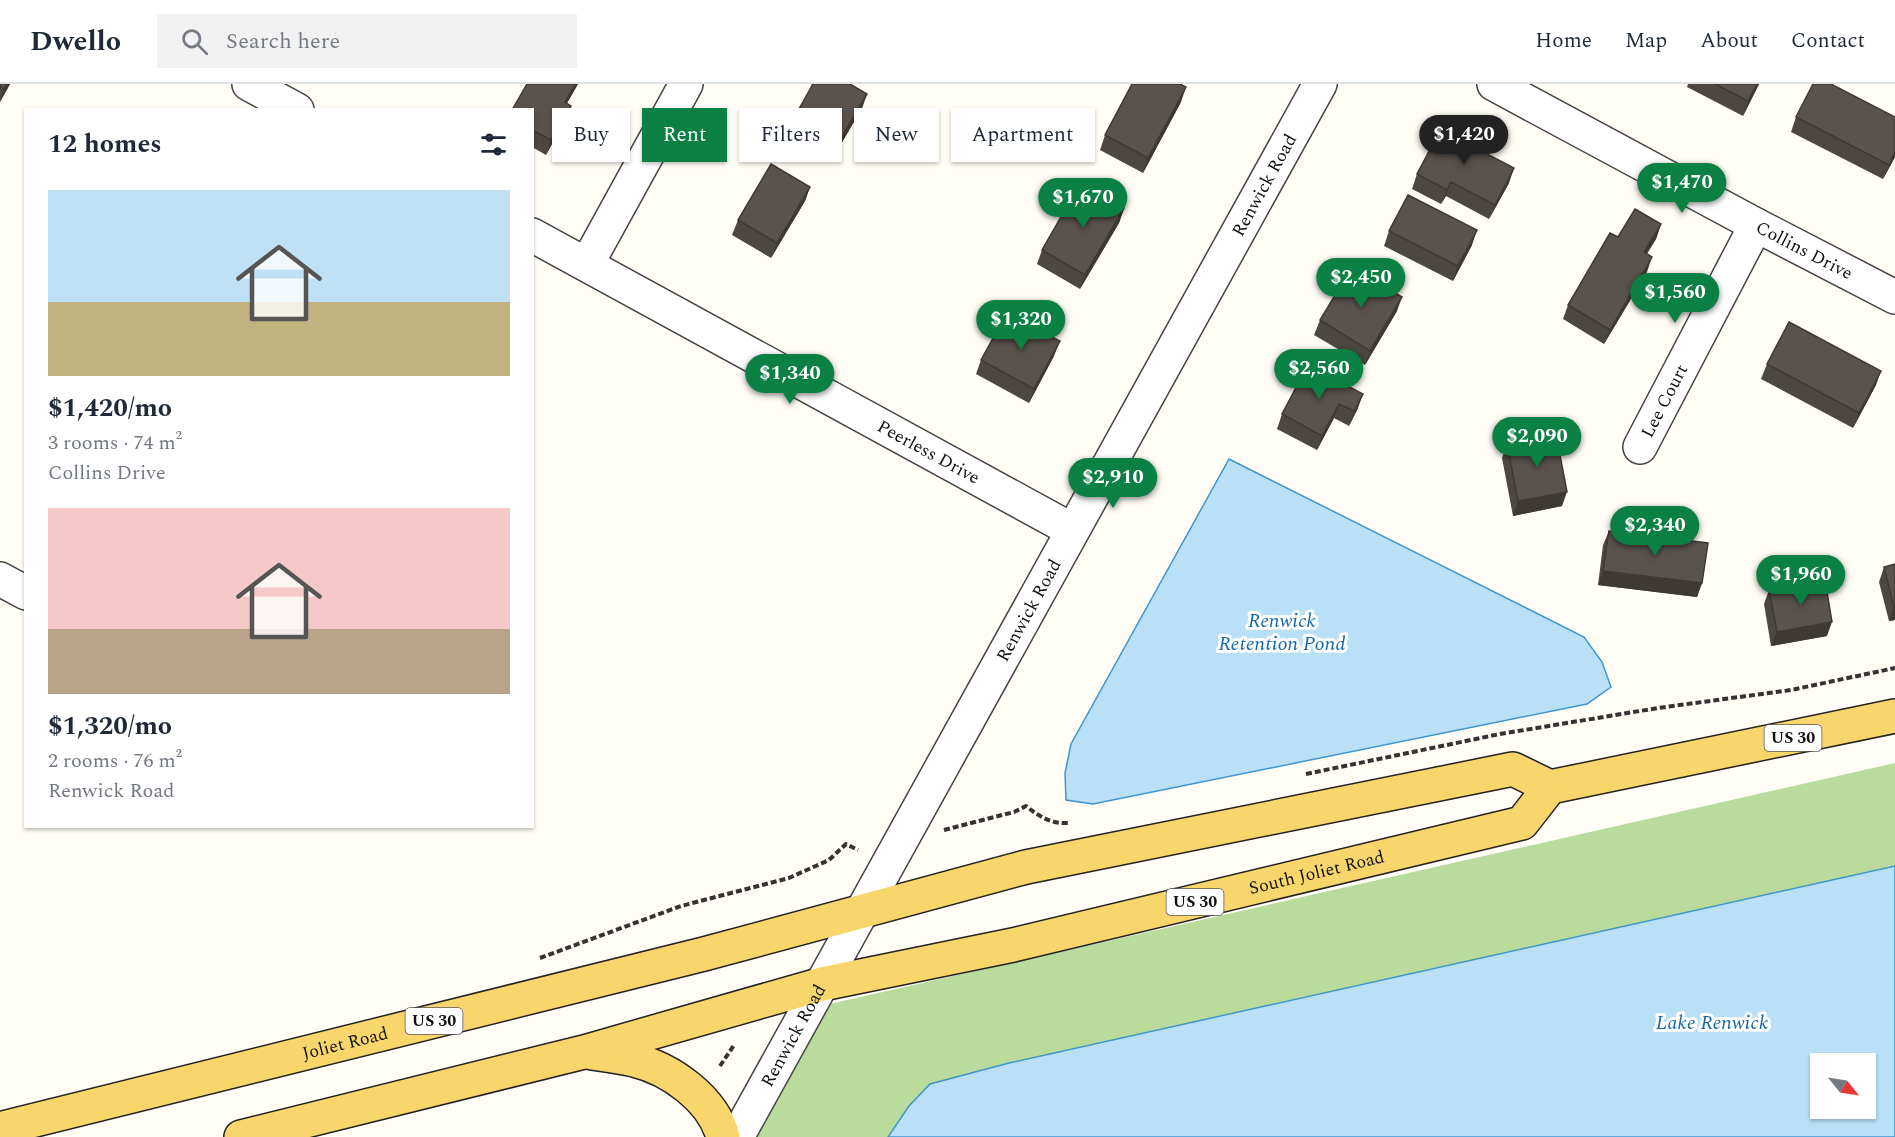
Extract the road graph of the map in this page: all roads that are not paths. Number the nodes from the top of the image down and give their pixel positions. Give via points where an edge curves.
1 (249, 84) edge
2 (686, 84) edge
3 (1320, 84) edge
4 (1494, 84) edge
5 (293, 108) edge
6 (1756, 225) junction
7 (534, 236) edge
8 (587, 264) junction
9 (1895, 297) edge
10 (1640, 447) dead end
11 (1072, 530) junction
12 (0, 579) edge
13 (24, 592) edge
14 (1895, 716) edge
15 (1550, 787) junction
16 (863, 910) junction
17 (822, 984) junction
18 (584, 1052) junction
19 (0, 1131) edge
20 (241, 1137) edge
21 (723, 1137) edge
22 (737, 1137) edge

1 - 5 street
2 - 8 street
3 - 11 street, Renwick Road
4 - 6 street, Collins Drive
6 - 9 street, Collins Drive
6 - 10 street, Lee Court
7 - 8 street, Peerless Drive
8 - 11 street, Peerless Drive
11 - 16 street, Renwick Road
12 - 13 street
14 - 15 main road, US 30
15 - 16 main road, US 30 via 1513,769 1026,867
15 - 17 main road, South Joliet Road / US 30 via 1522,823 1013,945
16 - 17 street, Renwick Road
16 - 19 main road, Joliet Road / US 30 via 704,954
17 - 18 main road, US 30
17 - 22 street, Renwick Road
18 - 20 main road, US 30
18 - 21 main road via 635,1060 686,1085 708,1106

